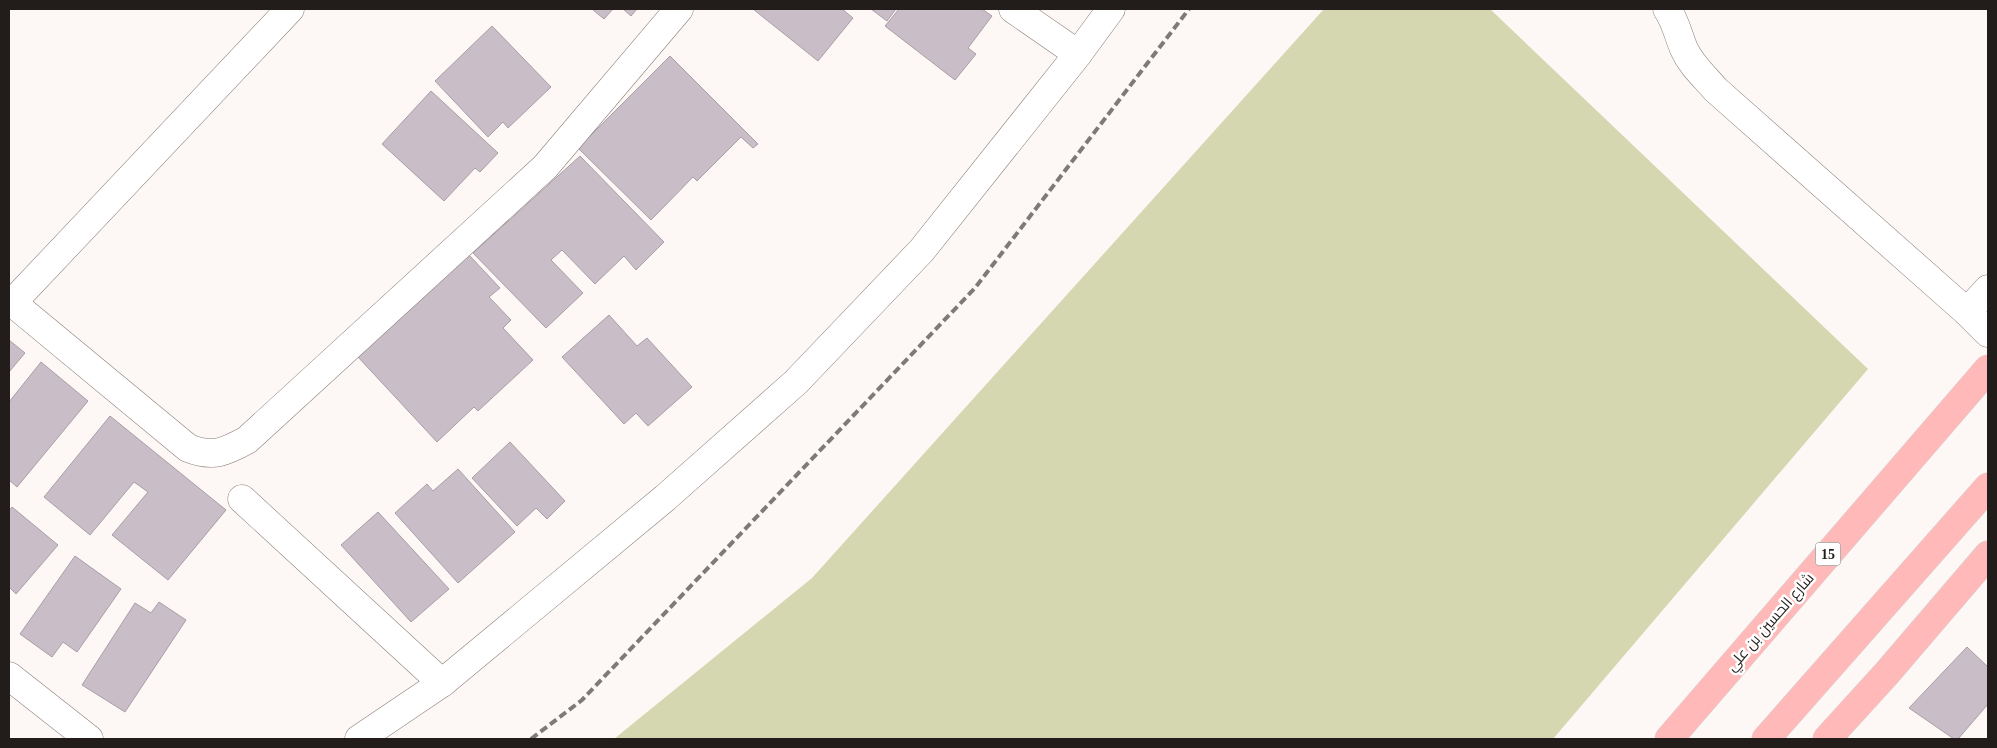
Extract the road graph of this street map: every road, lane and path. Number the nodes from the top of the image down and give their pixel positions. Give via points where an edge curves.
1 (290, 9) edge
2 (679, 9) edge
3 (1012, 9) edge
4 (1111, 9) edge
5 (1667, 9) edge
6 (1078, 54) junction
7 (1988, 289) edge
8 (10, 302) edge
9 (1967, 312) junction
10 (1988, 333) edge
11 (1988, 369) edge
12 (1988, 487) edge
13 (242, 499) dead end
14 (1988, 555) edge
15 (9, 676) edge
16 (442, 683) junction
17 (89, 739) edge
18 (359, 739) edge
19 (1669, 739) edge
20 (1766, 739) edge
21 (1827, 739) edge

1 - 8 street
2 - 8 street via 545,167 247,440 225,452 203,454 188,448
3 - 6 street
4 - 6 street
5 - 9 street via 1675,20 1684,49 1694,66 1716,90
6 - 16 street via 922,250 796,382 665,498
7 - 9 street
9 - 10 street
11 - 19 highway, شارع الحسين بن علي / 15
12 - 20 highway
13 - 16 street
14 - 21 highway
15 - 17 street
16 - 18 street

